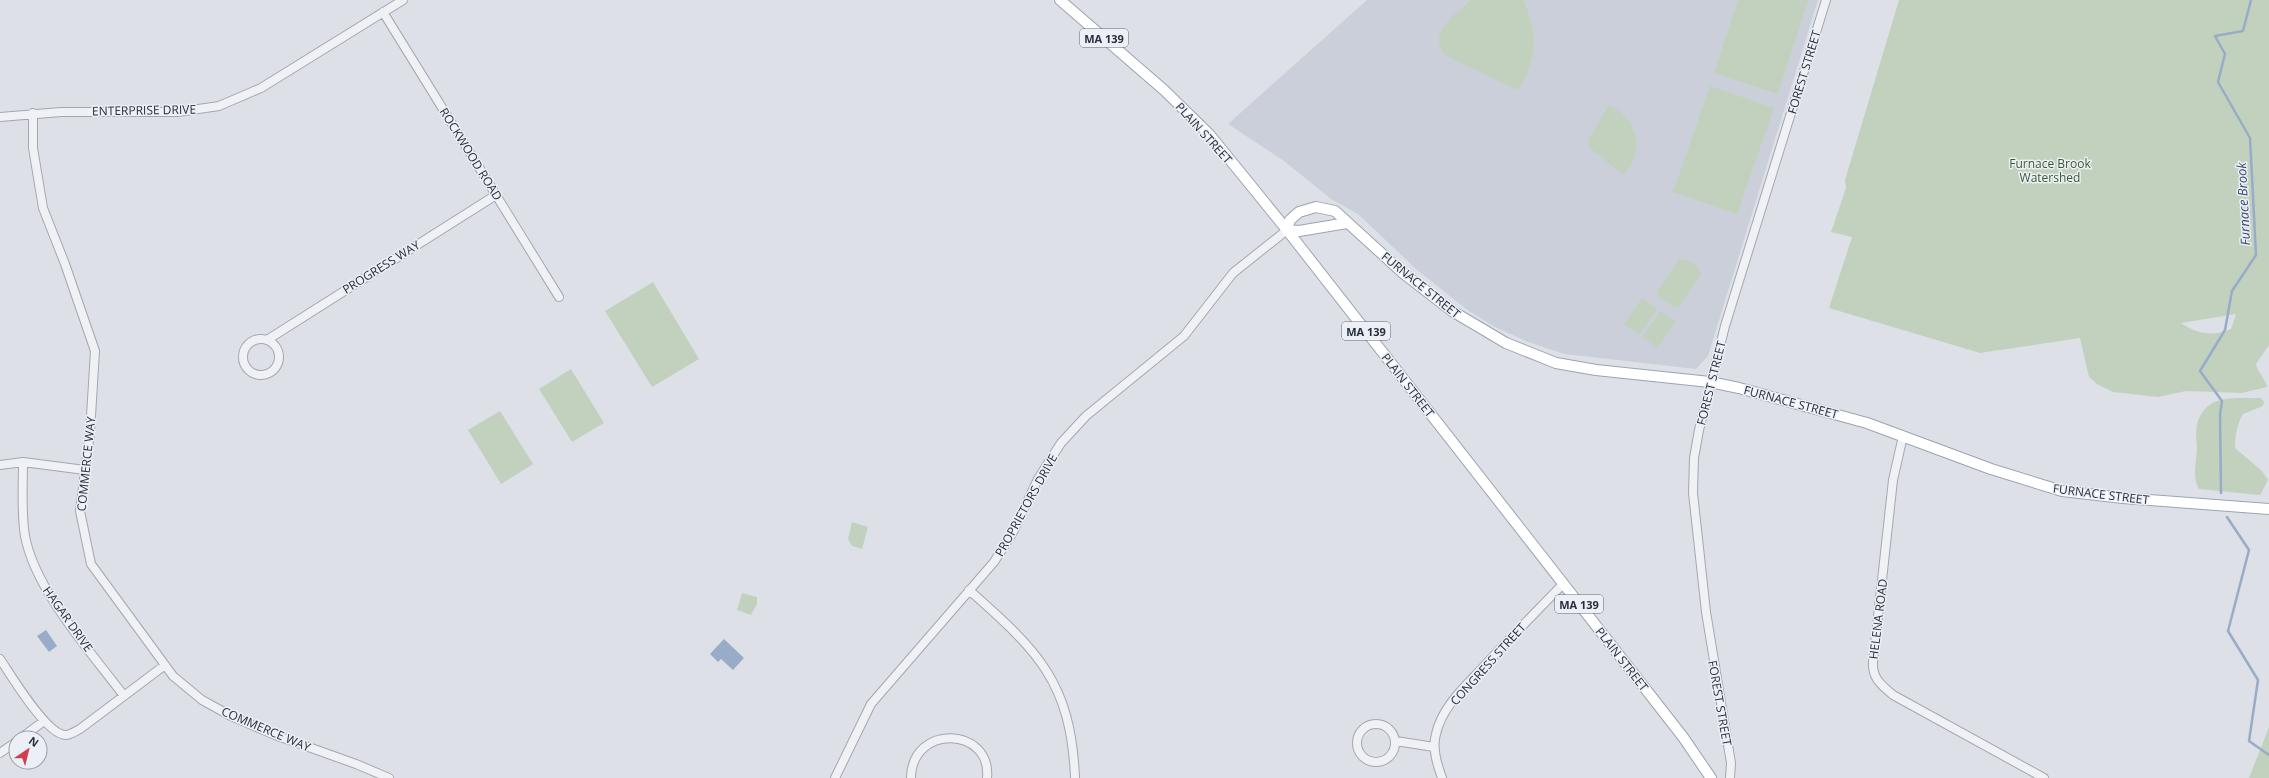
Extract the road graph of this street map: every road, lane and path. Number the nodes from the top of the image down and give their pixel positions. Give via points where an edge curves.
1 (403, 0) edge
2 (1060, 0) edge
3 (1826, 0) edge
4 (383, 12) junction
5 (33, 114) junction
6 (0, 117) edge
7 (496, 195) junction
8 (1347, 223) junction
9 (1287, 230) junction
10 (559, 297) dead end
11 (267, 340) junction
12 (1710, 382) junction
13 (1903, 436) junction
14 (23, 462) junction
15 (0, 465) edge
16 (85, 470) junction
17 (2269, 509) edge
18 (1563, 584) junction
19 (969, 590) junction
20 (0, 660) edge
21 (165, 665) junction
22 (124, 696) junction
23 (44, 721) junction
24 (32, 730) edge
25 (1396, 742) junction
26 (1434, 747) junction
27 (389, 778) edge
28 (835, 778) edge
29 (911, 778) edge
30 (987, 778) edge
31 (1075, 778) edge
32 (1442, 778) edge
33 (1711, 778) edge
34 (1730, 778) edge
35 (2044, 778) edge

1 - 4 street, ENTERPRISE DRIVE
2 - 9 main road, PLAIN STREET / MA 139 via 1209,134
3 - 12 street, FOREST STREET
4 - 5 street, ENTERPRISE DRIVE via 261,88 219,106 178,112
4 - 7 street, ROCKWOOD ROAD
5 - 6 street, ENTERPRISE DRIVE
5 - 16 street, COMMERCE WAY via 33,148 43,208 95,351
7 - 10 street, ROCKWOOD ROAD
7 - 11 street, PROGRESS WAY
8 - 9 main road via 1299,231
8 - 9 main road, FURNACE STREET via 1335,211 1316,207 1293,216
8 - 12 main road, FURNACE STREET via 1438,302 1479,329 1520,350 1569,366
9 - 18 main road, PLAIN STREET / MA 139
9 - 19 street, PROPRIETORS DRIVE via 1233,273 1184,336 1103,401 1071,431 1051,458 1004,548
11 - 11 street, PROGRESS WAY via 276,346 279,362 268,374 256,375 250,372 243,361 245,349 254,340
12 - 13 main road, FURNACE STREET via 1832,412
12 - 34 street, FOREST STREET via 1695,447 1693,493 1710,642 1731,763
13 - 17 main road, FURNACE STREET via 1991,469 2062,491 2149,501
13 - 35 street, HELENA ROAD via 1893,480 1873,662 1875,676 1893,695
14 - 15 street
14 - 16 street
14 - 22 street, HAGAR DRIVE via 25,536 34,564 47,593
16 - 21 street, COMMERCE WAY via 80,511 90,564
18 - 26 street, CONGRESS STREET via 1453,701 1440,722
18 - 33 main road, PLAIN STREET / MA 139 via 1683,737
19 - 28 street, PROPRIETORS DRIVE via 871,704
19 - 31 street via 1031,649 1056,686 1069,723
20 - 23 street
21 - 22 street
21 - 27 street, COMMERCE WAY via 173,676 202,700 231,716
22 - 23 street via 80,729 66,735 55,732
23 - 24 street
25 - 25 street via 1388,758 1377,763 1365,759 1357,742 1362,730 1373,724 1390,730
25 - 26 street
26 - 32 street, CONGRESS STREET
29 - 30 street via 914,760 922,749 934,740 951,736 969,742 981,752 988,772

